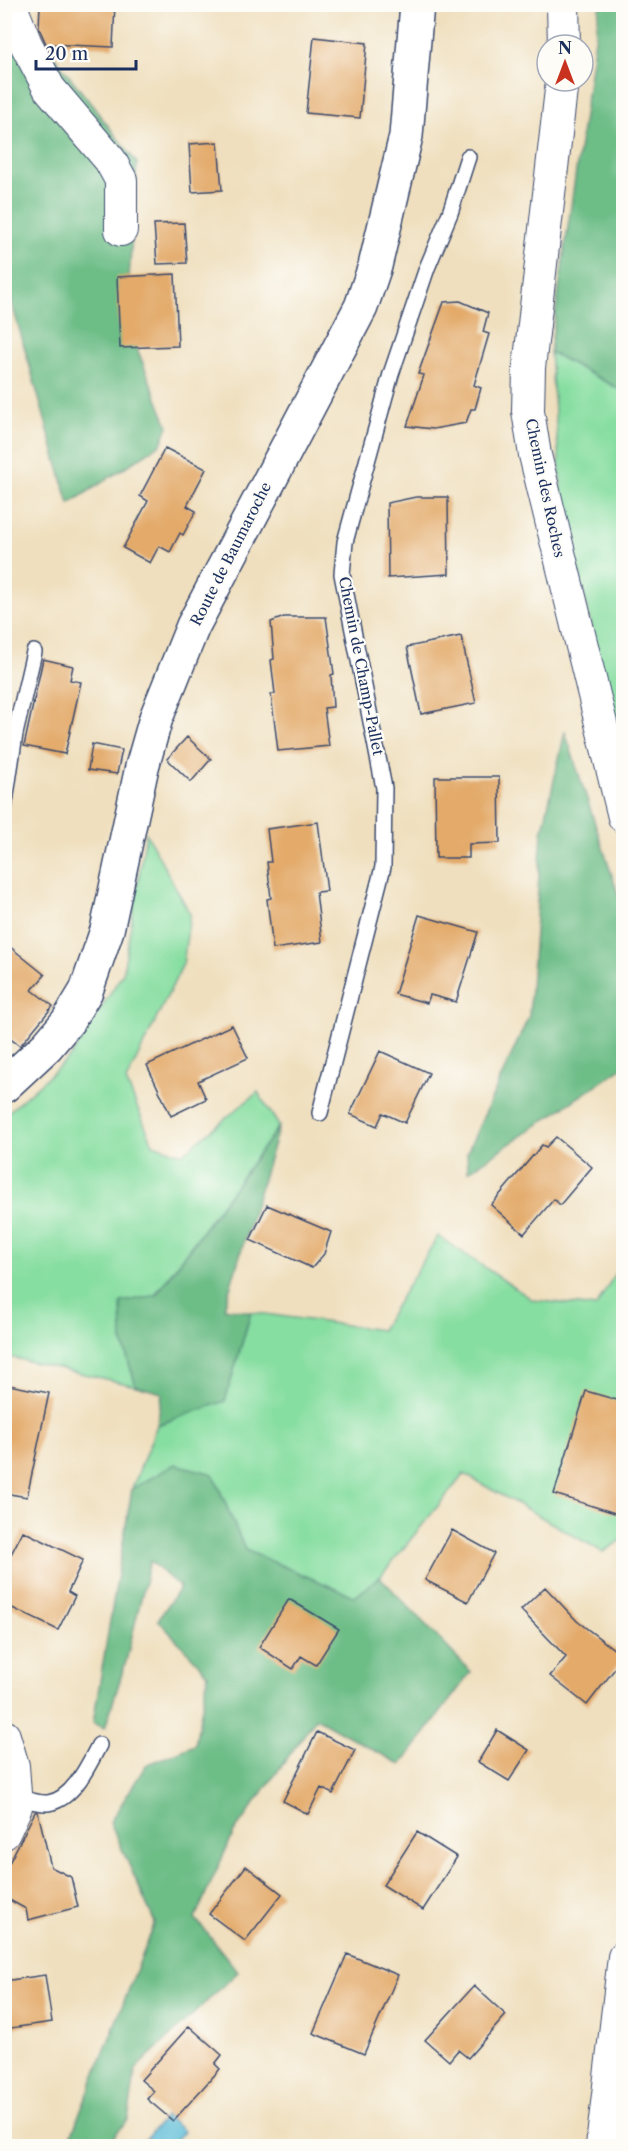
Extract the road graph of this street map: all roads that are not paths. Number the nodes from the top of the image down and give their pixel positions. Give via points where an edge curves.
1 (9, 4) edge
2 (417, 4) edge
3 (563, 4) edge
4 (564, 33) edge
5 (561, 93) edge
6 (468, 157) dead end
7 (121, 230) dead end
8 (34, 652) dead end
9 (4, 809) edge
10 (624, 817) edge
11 (4, 1086) edge
12 (320, 1113) dead end
13 (4, 1736) edge
14 (99, 1745) dead end
15 (15, 1797) junction
16 (4, 1833) edge
17 (624, 1957) edge
18 (602, 2146) edge

1 - 7 street via 49,88 110,160 121,180
2 - 11 street, Route de Baumaroche via 406,136 375,266 361,307 193,626 156,718 107,930 86,991 47,1046
3 - 4 street
5 - 10 street, Chemin des Roches via 529,368 528,411
6 - 12 lane, Chemin de Champ-Pallet via 391,374 345,542 342,574 384,788 383,867
8 - 9 lane via 15,735
13 - 15 street via 13,1766
14 - 15 lane via 68,1794 48,1803
15 - 16 street via 16,1808
17 - 18 street

